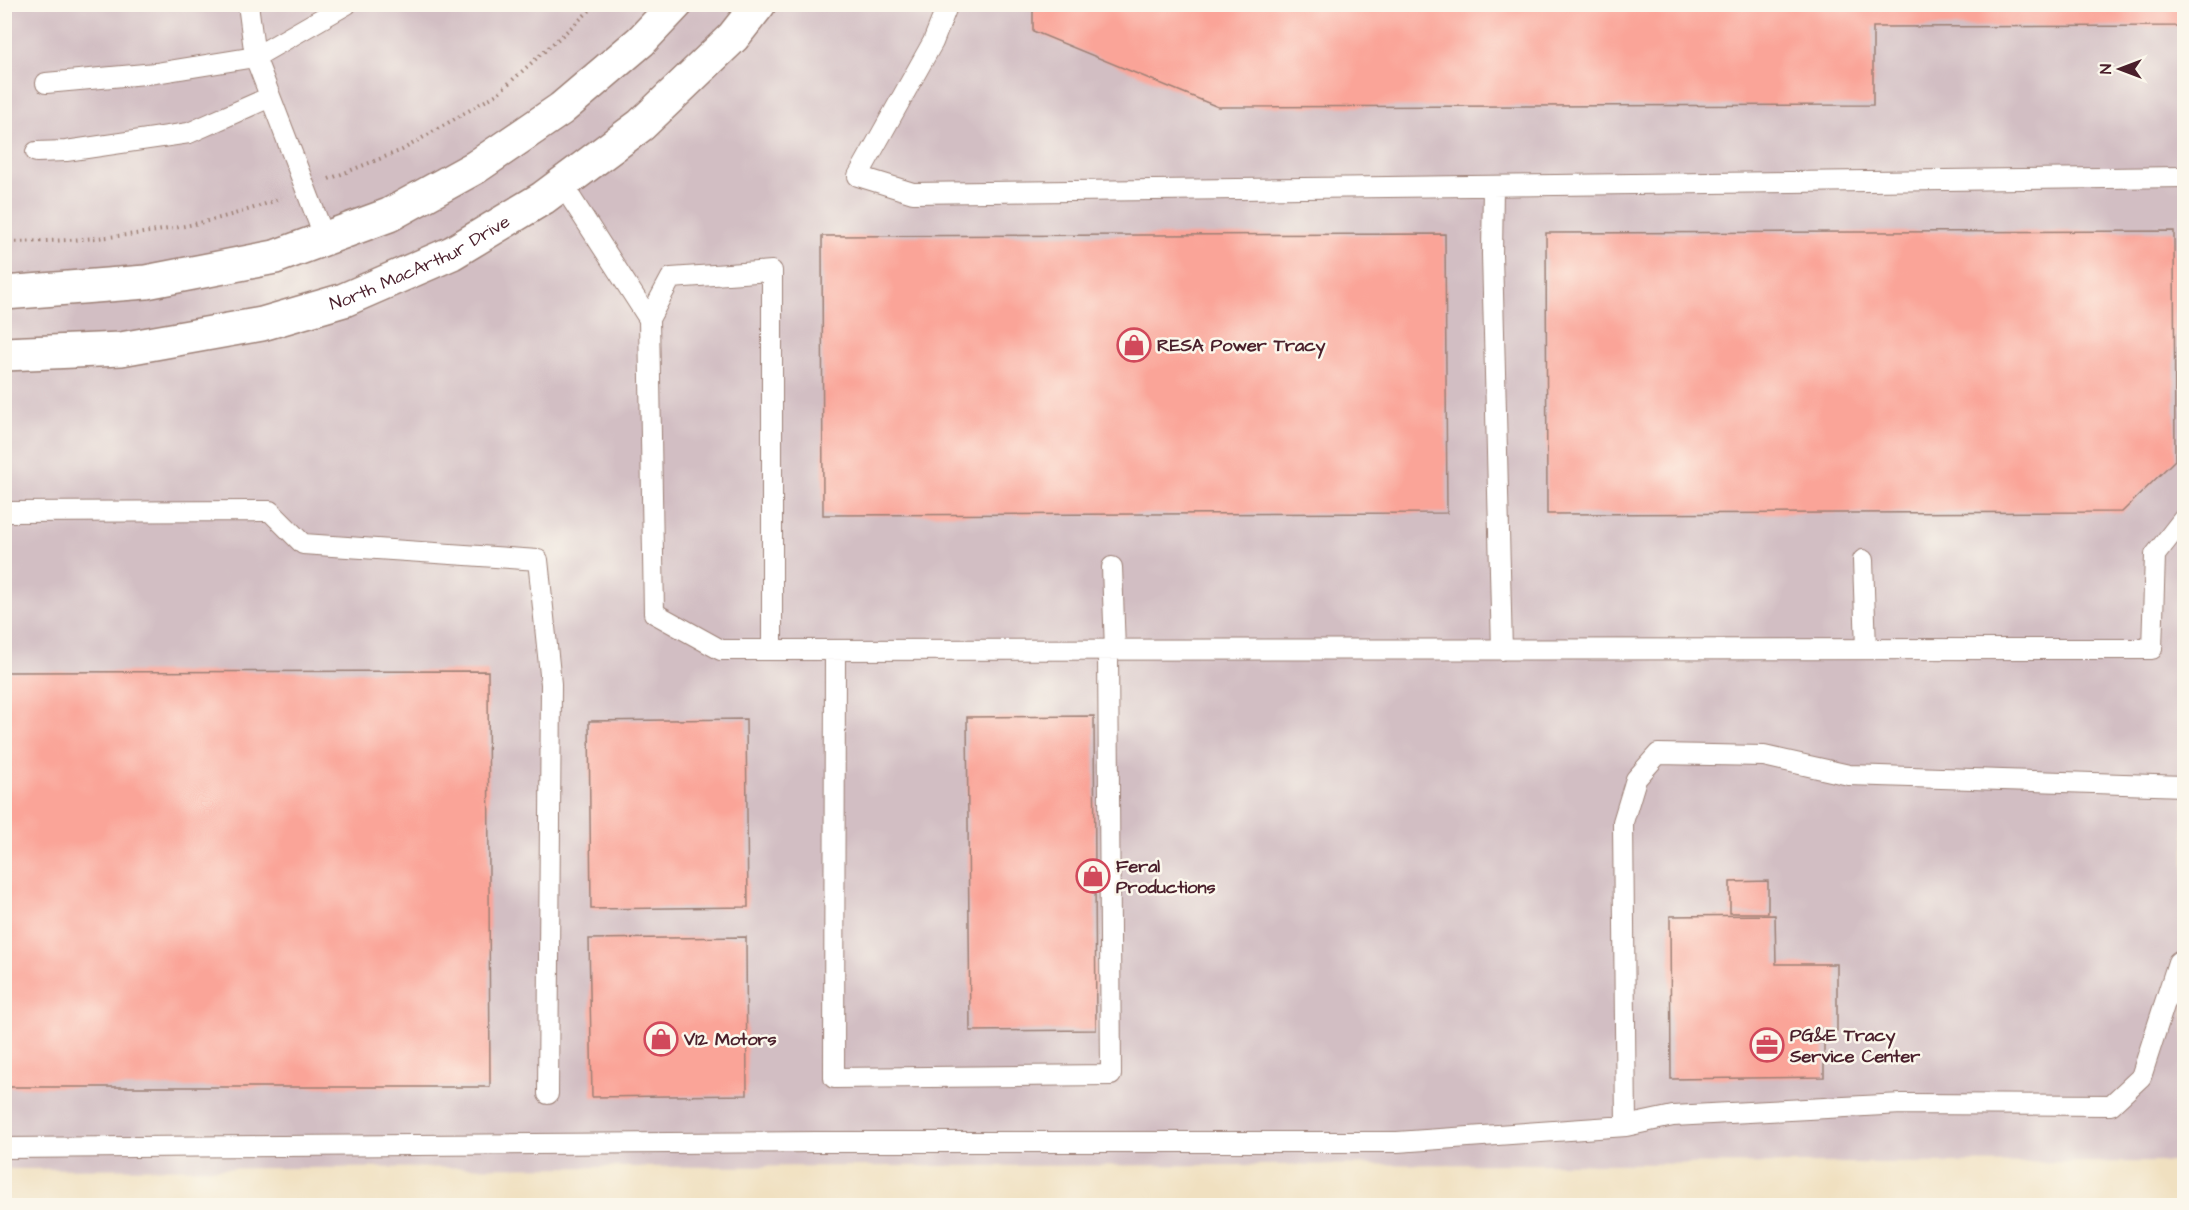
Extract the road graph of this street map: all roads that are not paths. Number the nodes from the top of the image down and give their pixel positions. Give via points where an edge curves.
1 (248, 4) edge
2 (347, 4) edge
3 (676, 4) edge
4 (759, 4) edge
5 (948, 4) edge
6 (255, 57) junction
7 (46, 83) dead end
8 (270, 97) junction
9 (36, 152) dead end
10 (2184, 177) edge
11 (562, 184) junction
12 (1493, 186) junction
13 (325, 239) junction
14 (4, 293) edge
15 (649, 319) junction
16 (4, 354) edge
17 (4, 512) edge
18 (2184, 518) edge
19 (1863, 560) dead end
20 (1112, 567) dead end
21 (1866, 649) junction
22 (772, 650) junction
23 (1111, 650) junction
24 (1502, 650) junction
25 (835, 651) junction
26 (2184, 786) edge
27 (2184, 958) edge
28 (548, 1094) dead end
29 (1626, 1126) junction
30 (4, 1148) edge

1 - 6 lane
2 - 6 lane
3 - 13 main road via 641,41 561,109 476,167 389,214
4 - 11 main road, North MacArthur Drive via 733,37 641,124
5 - 12 lane via 933,42 858,176 913,193
6 - 7 lane via 156,73
6 - 8 lane
8 - 9 lane via 189,133
8 - 13 lane
10 - 12 lane
11 - 15 lane
11 - 16 main road, North MacArthur Drive via 452,253 344,300 262,324 121,349
12 - 24 lane
13 - 14 main road via 275,257 146,282
15 - 22 lane via 654,613 721,650
15 - 22 lane via 671,278 772,271
17 - 28 lane via 270,512 303,544 538,560 551,684
18 - 21 lane via 2155,555 2152,649
19 - 21 lane
20 - 23 lane
21 - 24 lane
22 - 25 lane
23 - 24 lane
23 - 25 lane
23 - 25 lane via 1111,1075 834,1078
26 - 29 lane via 1849,775 1764,756 1658,754 1636,779 1623,822
27 - 29 lane via 2178,962 2141,1077 2110,1105 1902,1104 1673,1116
29 - 30 lane via 1397,1142

